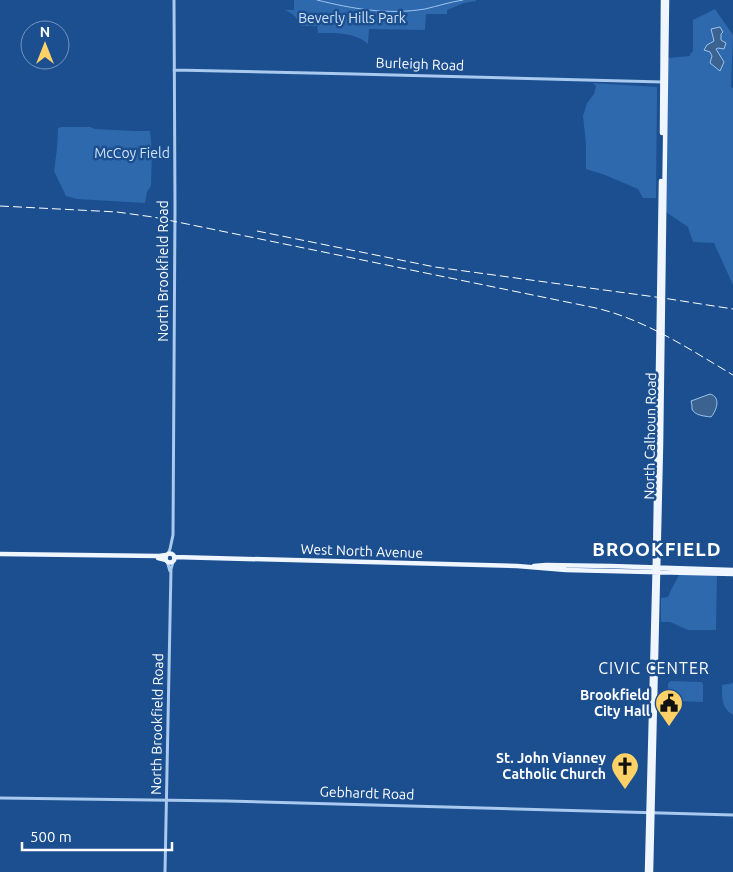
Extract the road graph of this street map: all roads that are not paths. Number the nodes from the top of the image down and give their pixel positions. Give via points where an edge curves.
1 (174, 0) edge
2 (663, 0) edge
3 (667, 0) edge
4 (174, 70) junction
5 (664, 82) junction
6 (0, 556) edge
7 (170, 558) junction
8 (657, 559) junction
9 (520, 567) junction
10 (668, 568) junction
11 (646, 569) junction
12 (656, 570) junction
13 (733, 570) edge
14 (624, 571) junction
15 (665, 572) junction
16 (733, 574) edge
17 (656, 580) junction
18 (0, 798) edge
19 (167, 799) junction
20 (650, 813) junction
21 (733, 815) edge
22 (165, 872) edge
23 (647, 872) edge
24 (651, 872) edge

1 - 4 street, North Brookfield Road
2 - 5 main road, North Calhoun Road
3 - 5 main road, North Calhoun Road
4 - 5 street, Burleigh Road
4 - 7 street, North Brookfield Road via 173,535
5 - 8 main road, North Calhoun Road
6 - 7 main road, West North Avenue via 137,555
7 - 9 main road, West North Avenue
7 - 19 street, North Brookfield Road
8 - 10 main road
8 - 11 main road
8 - 12 main road, North Calhoun Road
9 - 11 main road, West North Avenue
9 - 14 main road, West North Avenue
10 - 12 main road, West North Avenue
10 - 13 main road, West North Avenue
11 - 12 main road, West North Avenue
11 - 14 main road, West North Avenue
11 - 17 main road
12 - 14 main road
12 - 15 main road, West North Avenue
12 - 17 main road, North Calhoun Road
15 - 16 main road, West North Avenue
15 - 17 main road
17 - 20 main road, North Calhoun Road
17 - 20 main road, North Calhoun Road
18 - 19 street, Gebhardt Road
19 - 20 street, Gebhardt Road
19 - 22 street, North Brookfield Road
20 - 21 street, Gebhardt Road
20 - 23 main road, North Calhoun Road
20 - 24 main road

